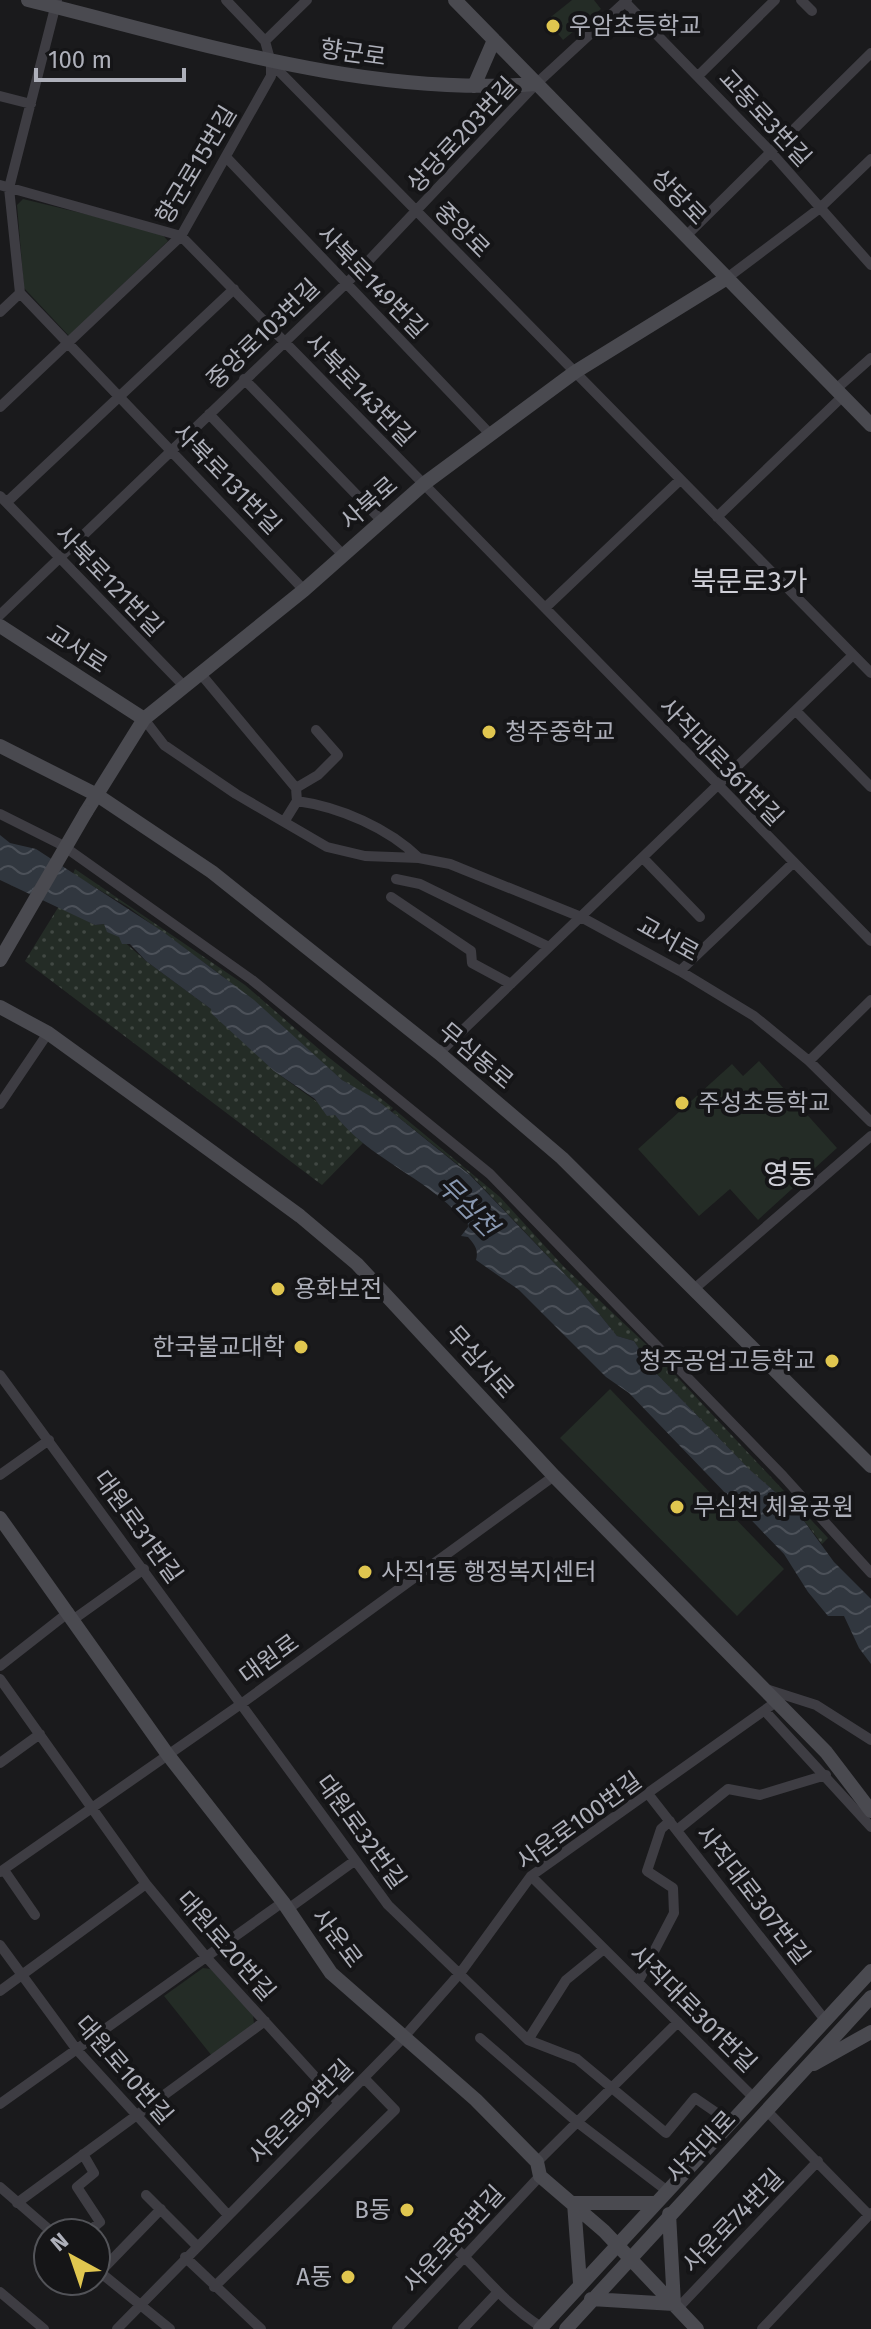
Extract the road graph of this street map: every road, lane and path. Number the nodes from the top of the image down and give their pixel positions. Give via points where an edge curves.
1 (28, 0) edge
2 (226, 0) edge
3 (307, 0) edge
4 (455, 0) edge
5 (775, 0) edge
6 (801, 0) edge
7 (626, 1) edge
8 (56, 3) edge
9 (812, 11) dead end
10 (494, 40) junction
11 (265, 41) junction
12 (871, 53) edge
13 (271, 63) junction
14 (698, 76) junction
15 (536, 84) junction
16 (474, 86) junction
17 (0, 96) edge
18 (31, 104) junction
19 (770, 151) junction
20 (226, 157) junction
21 (871, 159) edge
22 (4, 187) edge
23 (820, 208) junction
24 (417, 213) junction
25 (181, 236) junction
26 (686, 236) junction
27 (871, 265) edge
28 (727, 278) junction
29 (345, 284) junction
30 (234, 289) junction
31 (20, 293) junction
32 (0, 312) edge
33 (284, 341) junction
34 (69, 343) junction
35 (871, 358) edge
36 (575, 372) junction
37 (244, 379) junction
38 (839, 392) junction
39 (120, 398) junction
40 (0, 407) edge
41 (209, 414) junction
42 (871, 425) edge
43 (489, 433) junction
44 (171, 451) junction
45 (680, 480) junction
46 (425, 483) junction
47 (3, 499) edge
48 (717, 517) junction
49 (382, 521) junction
50 (343, 555) junction
51 (59, 558) junction
52 (304, 590) junction
53 (545, 608) junction
54 (0, 615) edge
55 (0, 626) edge
56 (853, 655) junction
57 (200, 673) junction
58 (871, 673) edge
59 (184, 686) junction
60 (796, 711) junction
61 (144, 719) junction
62 (316, 730) dead end
63 (0, 746) edge
64 (717, 787) junction
65 (871, 787) edge
66 (296, 788) junction
67 (97, 795) junction
68 (297, 801) junction
69 (0, 814) edge
70 (284, 822) junction
71 (419, 858) junction
72 (643, 858) junction
73 (793, 863) junction
74 (396, 879) dead end
75 (391, 897) dead end
76 (581, 917) junction
77 (700, 917) dead end
78 (871, 941) edge
79 (549, 947) junction
80 (0, 960) edge
81 (680, 971) junction
82 (511, 984) junction
83 (871, 1000) edge
84 (0, 1007) edge
85 (48, 1033) junction
86 (439, 1053) junction
87 (809, 1061) junction
88 (0, 1104) edge
89 (868, 1115) edge
90 (871, 1136) edge
91 (694, 1289) junction
92 (0, 1375) edge
93 (49, 1440) junction
94 (871, 1466) edge
95 (0, 1475) edge
96 (554, 1476) junction
97 (0, 1518) edge
98 (144, 1569) junction
99 (871, 1573) edge
100 (71, 1616) junction
101 (0, 1666) edge
102 (0, 1679) edge
103 (763, 1688) junction
104 (241, 1704) junction
105 (771, 1706) junction
106 (40, 1734) junction
107 (871, 1740) edge
108 (168, 1755) junction
109 (0, 1763) edge
110 (826, 1775) junction
111 (649, 1795) junction
112 (91, 1810) junction
113 (871, 1811) edge
114 (670, 1821) junction
115 (871, 1827) edge
116 (677, 1830) junction
117 (353, 1862) junction
118 (2, 1871) edge
119 (531, 1876) junction
120 (146, 1884) junction
121 (286, 1906) junction
122 (35, 1915) dead end
123 (0, 1945) edge
124 (604, 1949) junction
125 (207, 1958) junction
126 (871, 1971) edge
127 (461, 1972) junction
128 (22, 1975) junction
129 (638, 1982) junction
130 (0, 1991) edge
131 (871, 1997) edge
132 (825, 2020) junction
133 (265, 2021) junction
134 (678, 2022) junction
135 (871, 2032) edge
136 (403, 2038) junction
137 (480, 2038) dead end
138 (528, 2040) junction
139 (77, 2050) junction
140 (803, 2070) junction
141 (364, 2078) junction
142 (611, 2088) junction
143 (753, 2097) junction
144 (695, 2098) joint
145 (339, 2103) junction
146 (0, 2104) edge
147 (766, 2110) junction
148 (135, 2114) junction
149 (577, 2122) junction
150 (730, 2122) junction
151 (83, 2154) junction
152 (818, 2161) junction
153 (538, 2169) junction
154 (0, 2187) edge
155 (666, 2190) junction
156 (146, 2195) dead end
157 (17, 2203) junction
158 (574, 2203) junction
159 (654, 2203) junction
160 (161, 2209) junction
161 (227, 2214) junction
162 (669, 2214) junction
163 (870, 2214) edge
164 (34, 2217) edge
165 (97, 2217) edge
166 (444, 2237) dead end
167 (616, 2244) junction
168 (196, 2245) junction
169 (112, 2256) edge
170 (465, 2256) junction
171 (185, 2257) junction
172 (629, 2257) junction
173 (112, 2281) edge
174 (580, 2283) junction
175 (214, 2287) junction
176 (0, 2292) edge
177 (497, 2293) junction
178 (591, 2299) junction
179 (139, 2303) junction
180 (676, 2306) junction
181 (541, 2328) edge
182 (44, 2329) edge
183 (117, 2329) edge
184 (170, 2329) edge
185 (261, 2329) edge
186 (397, 2329) edge
187 (463, 2329) edge
188 (566, 2329) edge
189 (697, 2329) edge
190 (762, 2329) edge

1 - 8 street, 향군로
2 - 11 street, 중앙로
3 - 11 street
4 - 10 street, 상당로
5 - 14 street
6 - 9 street
7 - 14 street, 교동로3번길
7 - 15 street, 상당로203번길
8 - 13 street, 향군로
8 - 18 street
10 - 15 street, 상당로
10 - 16 street
11 - 13 street, 중앙로
12 - 19 street
13 - 16 street, 향군로 via 391,81
13 - 20 street, 향군로15번길 via 271,76
13 - 24 street, 중앙로
14 - 19 street, 교동로3번길
15 - 16 street, 향군로
15 - 24 street, 상당로203번길
15 - 26 street, 상당로
17 - 18 street
18 - 22 street
19 - 23 street, 교동로3번길
19 - 26 street
20 - 25 street, 향군로15번길
20 - 29 street, 사북로149번길
21 - 23 street
22 - 25 street
22 - 31 street
23 - 27 street, 교동로3번길
23 - 28 street
24 - 29 street, 중앙로103번길
24 - 36 street, 중앙로
25 - 30 street, 사북로143번길
25 - 34 street, 향군로15번길
26 - 28 street, 상당로
28 - 36 street, 사북로
28 - 38 street, 상당로
29 - 33 street, 중앙로103번길
29 - 43 street, 사북로149번길
30 - 33 street, 사북로143번길
30 - 39 street
31 - 32 street
31 - 34 street, 사북로131번길
33 - 37 street, 중앙로103번길
33 - 46 street, 사북로143번길
34 - 39 street, 사북로131번길
34 - 40 street, 향군로15번길
35 - 38 street
36 - 43 street, 사북로
36 - 45 street, 중앙로
37 - 41 street, 중앙로103번길
37 - 49 street
38 - 42 street, 상당로
38 - 48 street
39 - 44 street, 사북로131번길
39 - 47 street, 사북로121번길
41 - 44 street, 중앙로103번길
41 - 50 street
43 - 46 street, 사북로
44 - 51 street, 중앙로103번길
44 - 52 street, 사북로131번길
45 - 48 street, 중앙로
45 - 53 street
46 - 49 street, 사북로
46 - 53 street, 사직대로361번길
47 - 51 street, 사북로121번길
48 - 56 street, 중앙로
49 - 50 street, 사북로
50 - 52 street, 사북로
51 - 54 street, 중앙로103번길
51 - 59 street, 사북로121번길
52 - 57 street, 사북로
53 - 64 street, 사직대로361번길
55 - 61 street, 교서로
56 - 58 street, 중앙로
56 - 60 street
57 - 59 street, 사북로
57 - 66 street
59 - 61 street, 사북로
60 - 64 street
60 - 65 street
61 - 67 street, 사북로
61 - 70 street, 교서로 via 164,745
62 - 66 street via 338,755
63 - 67 street, 무심동로
64 - 72 street
64 - 73 street, 사직대로361번길
66 - 68 street
67 - 80 street, 사북로, bridge
67 - 86 street, 무심동로 via 212,872
68 - 70 street
68 - 71 street, 교서로 via 376,828 399,839
69 - 99 street via 62,845 252,980 490,1174
70 - 71 street, 교서로 via 327,847 365,856
71 - 76 street, 교서로 via 450,864
72 - 76 street
72 - 77 street
73 - 78 street, 사직대로361번길
73 - 81 street
74 - 79 street via 420,884
75 - 82 street via 471,951 472,963
76 - 79 street
76 - 81 street, 교서로
79 - 82 street
81 - 87 street, 교서로 via 754,1016
82 - 86 street
83 - 87 street
84 - 85 street, 무심서로
85 - 88 street
85 - 96 street, 무심서로 via 300,1216 357,1264
86 - 91 street, 무심동로 via 562,1158
87 - 89 street, 교서로
90 - 91 street
91 - 94 street, 무심동로
92 - 93 street, 대원로31번길
93 - 95 street
93 - 98 street, 대원로31번길
96 - 103 street, 무심서로
96 - 104 street, 대원로
97 - 100 street, 사운로
98 - 100 street
98 - 104 street, 대원로31번길
100 - 101 street
100 - 108 street, 사운로
102 - 106 street, 대원로20번길
103 - 105 street, 무심서로
103 - 107 street via 816,1705
104 - 108 street, 대원로
104 - 117 street, 대원로32번길 via 313,1798
105 - 110 street
105 - 111 street, 사운로100번길
105 - 113 street, 무심서로 via 826,1752
106 - 109 street
106 - 112 street, 대원로20번길
108 - 112 street, 대원로
108 - 121 street, 사운로
110 - 115 street
110 - 116 street via 760,1795 728,1789
111 - 114 street, 사직대로307번길
111 - 119 street, 사운로100번길
112 - 118 street, 대원로
112 - 120 street, 대원로20번길
114 - 116 street, 사직대로307번길
114 - 129 street via 661,1829 647,1871 673,1888 674,1913
116 - 132 street, 사직대로307번길
117 - 121 street
117 - 127 street, 대원로32번길 via 388,1905
118 - 122 street, 대원로
119 - 124 street, 사직대로301번길
119 - 127 street, 사운로100번길
120 - 125 street, 대원로20번길
120 - 128 street
121 - 125 street
121 - 136 street, 사운로 via 331,1973
123 - 128 street, 대원로10번길
124 - 129 street, 사직대로301번길
124 - 138 street, 사직대로301번길 via 562,1986
125 - 133 street, 대원로20번길
125 - 139 street
126 - 132 street, 사직대로
127 - 136 street, 사운로100번길
127 - 138 street, 대원로32번길
128 - 130 street
128 - 139 street, 대원로10번길
129 - 134 street, 사직대로301번길
131 - 140 street, 사직대로
132 - 143 street, 사직대로
133 - 145 street, 대원로20번길
133 - 148 street
134 - 142 street, 사운로85번길
134 - 143 street, 사직대로301번길
135 - 140 street
136 - 141 street, 사운로99번길
136 - 153 street, 사운로 via 476,2100
137 - 149 street, 사직대로
138 - 142 street, 대원로32번길 via 577,2059
139 - 146 street
139 - 148 street, 대원로10번길
140 - 147 street, 사직대로
141 - 145 street, 사운로99번길
141 - 175 street via 395,2110
142 - 144 street, 대원로32번길 via 666,2133
142 - 149 street, 사운로85번길
143 - 150 street, 사직대로
144 - 150 street, 사직대로
145 - 161 street, 사운로99번길
147 - 152 street
147 - 162 street, 사직대로
148 - 151 street
148 - 161 street, 대원로10번길
149 - 153 street, 사운로85번길
149 - 155 street, 사직대로
150 - 155 street, 사직대로
151 - 157 street
151 - 165 street via 94,2173 77,2187
152 - 163 street
152 - 180 street, 사운로74번길
153 - 158 street, 사운로
153 - 170 street, 사운로85번길
154 - 157 street
155 - 159 street, 사직대로
156 - 160 street
157 - 164 street
158 - 159 street
158 - 167 street, 사운로
158 - 174 street
159 - 167 street, 사직대로
160 - 168 street
160 - 169 street
161 - 168 street, 사운로99번길
162 - 172 street, 사직대로
162 - 180 street
163 - 190 street
166 - 170 street, 사직대로
167 - 172 street, 사운로
167 - 174 street, 사직대로
168 - 171 street, 사운로99번길
170 - 177 street, 사직대로
170 - 186 street, 사운로85번길
171 - 175 street
171 - 179 street, 사운로99번길
172 - 178 street, 사직대로
172 - 180 street, 사운로
173 - 179 street
174 - 181 street, 사직대로
175 - 185 street
176 - 182 street
177 - 181 street, 사직대로
177 - 187 street
178 - 180 street
178 - 188 street, 사직대로
179 - 183 street, 사운로99번길
179 - 184 street
180 - 189 street, 사운로

